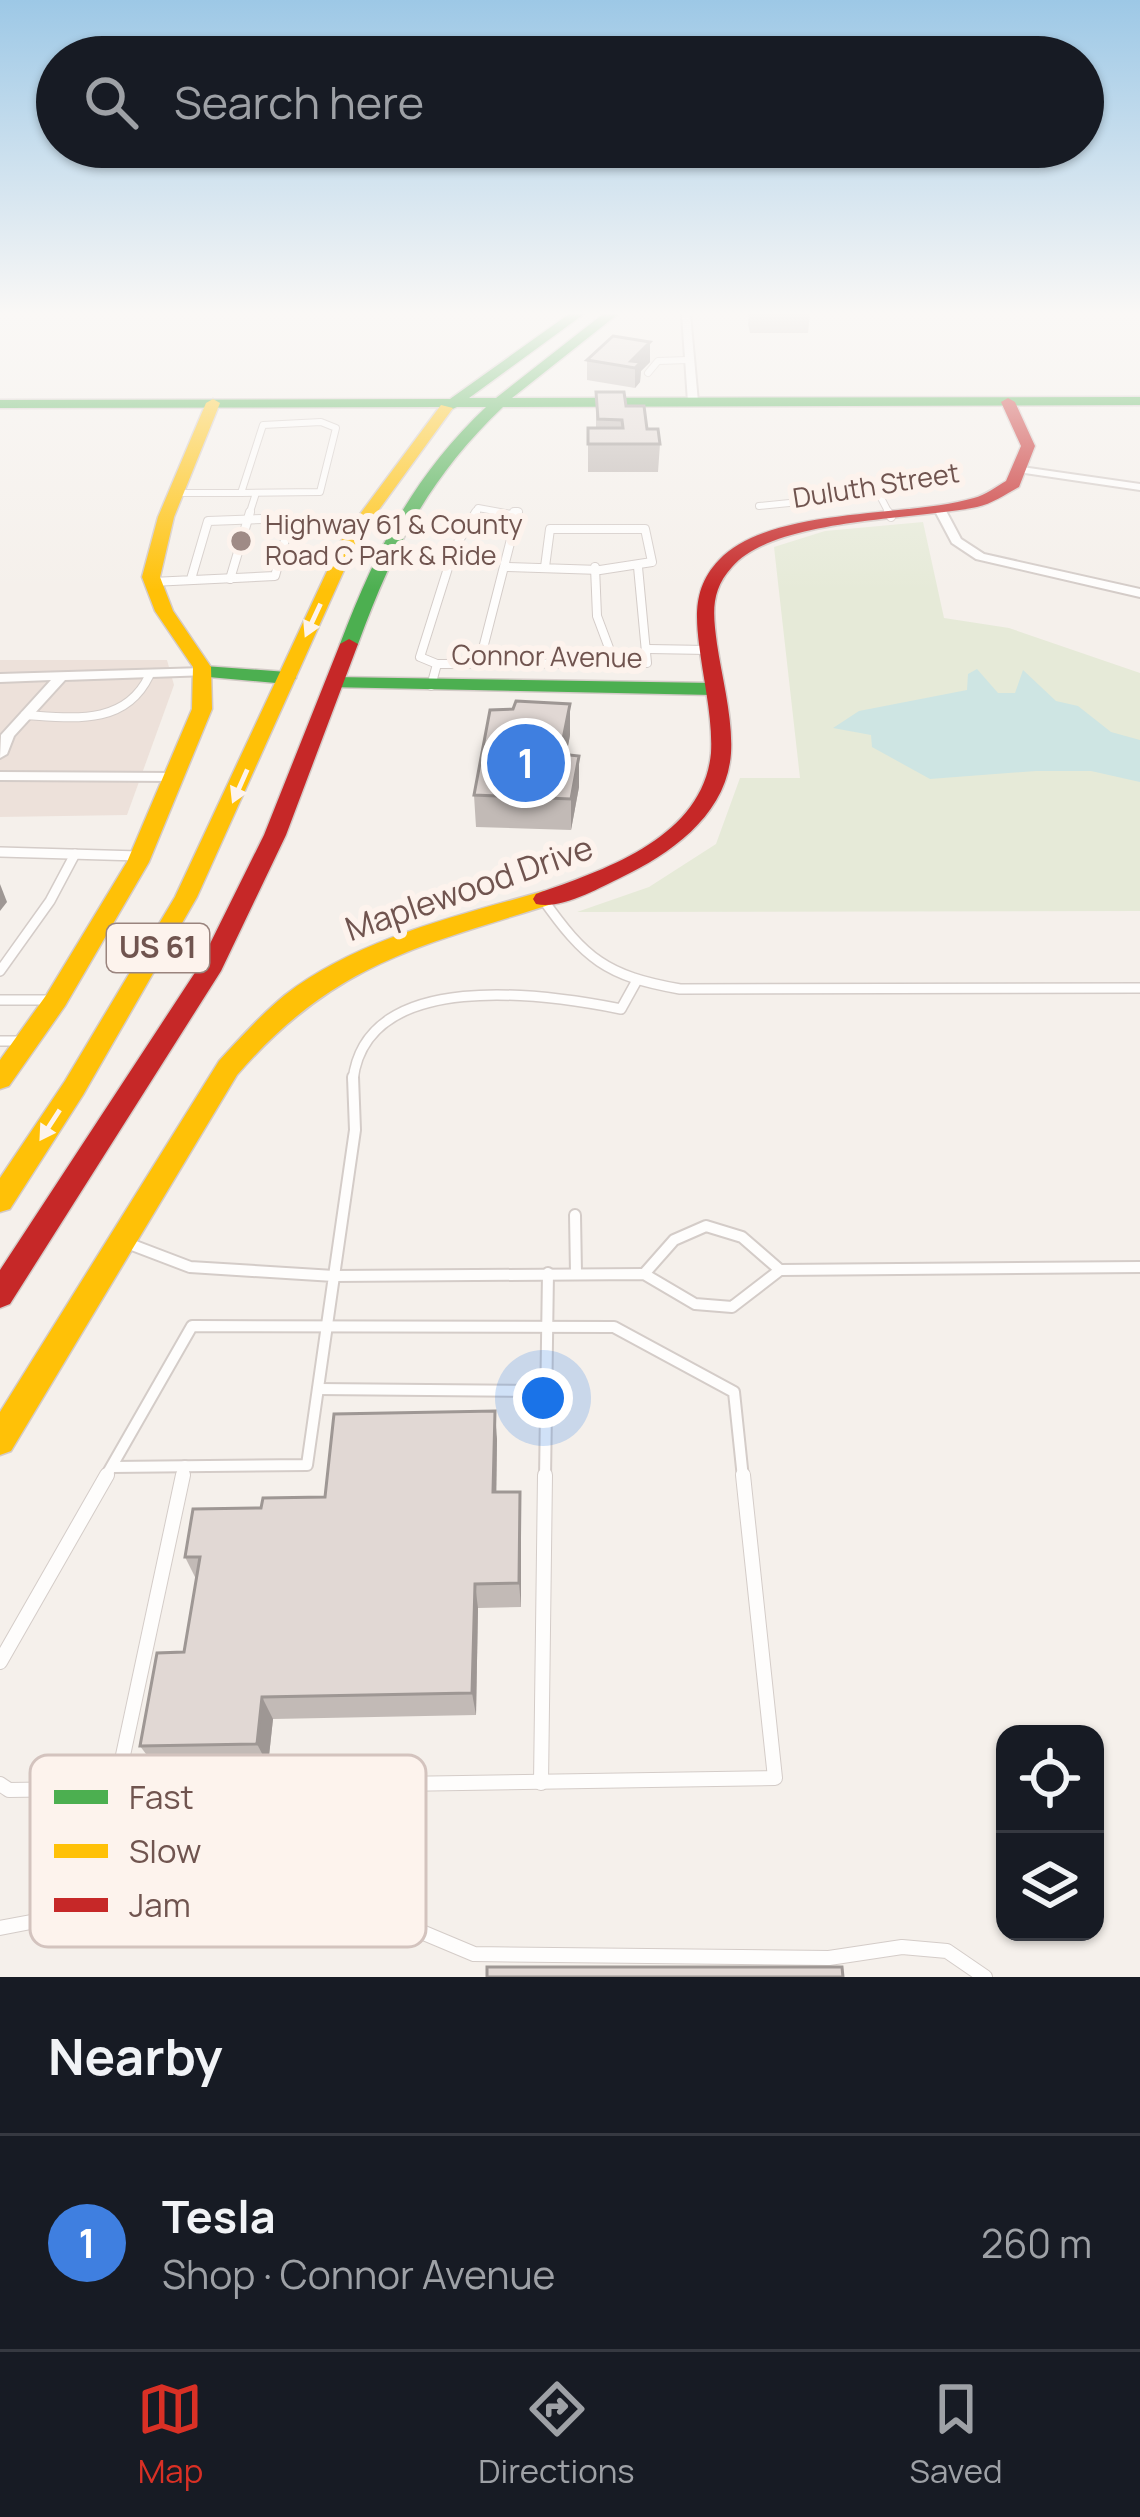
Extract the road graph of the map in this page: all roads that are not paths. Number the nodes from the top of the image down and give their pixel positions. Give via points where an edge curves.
1 (212, 406) edge
2 (448, 406) edge
3 (490, 406) edge
4 (1010, 406) edge
5 (1022, 470) junction
6 (1140, 487) edge
7 (178, 493) junction
8 (241, 493) junction
9 (256, 493) junction
10 (759, 506) dead end
11 (941, 511) junction
12 (891, 517) junction
13 (249, 519) junction
14 (507, 567) junction
15 (544, 567) junction
16 (595, 567) junction
17 (638, 567) junction
18 (191, 579) junction
19 (230, 579) junction
20 (152, 582) junction
21 (1140, 593) edge
22 (648, 650) junction
23 (708, 650) junction
24 (607, 663) junction
25 (479, 664) junction
26 (204, 672) junction
27 (338, 673) junction
28 (434, 675) junction
29 (149, 676) junction
30 (0, 678) edge
31 (59, 679) junction
32 (282, 689) junction
33 (712, 689) junction
34 (26, 715) junction
35 (4, 735) edge
36 (0, 754) edge
37 (0, 776) edge
38 (174, 777) junction
39 (0, 852) edge
40 (75, 854) junction
41 (141, 856) junction
42 (542, 898) junction
43 (0, 971) edge
44 (636, 982) junction
45 (1140, 988) edge
46 (0, 1000) edge
47 (56, 1000) junction
48 (0, 1041) edge
49 (27, 1041) junction
50 (0, 1079) edge
51 (0, 1202) edge
52 (575, 1215) dead end
53 (122, 1241) junction
54 (1140, 1267) edge
55 (781, 1270) junction
56 (548, 1273) junction
57 (576, 1273) junction
58 (644, 1274) junction
59 (334, 1276) junction
60 (0, 1294) edge
61 (547, 1324) junction
62 (327, 1326) junction
63 (318, 1389) junction
64 (546, 1391) junction
65 (0, 1441) edge
66 (185, 1466) junction
67 (112, 1467) junction
68 (0, 1662) edge
69 (123, 1755) edge
70 (541, 1783) junction
71 (0, 1784) edge
72 (426, 1784) edge
73 (30, 1790) edge
74 (30, 1922) edge
75 (0, 1928) edge
76 (426, 1934) edge
77 (985, 1977) edge

1 - 7 street
2 -> 32 street, US 61 via 351,537
3 - 27 street, US 61 via 406,512
4 - 5 street via 1027,444
5 - 6 street
5 - 11 street, Duluth Street via 986,498
7 - 8 lane
7 - 20 street
8 - 9 lane
8 - 9 lane via 263,425 333,425 320,492
9 - 13 lane
10 - 12 lane via 879,494
11 - 12 street, Duluth Street
11 - 21 street via 956,541 980,556
12 - 23 street, Duluth Street via 804,526 736,554 706,591
13 - 18 lane via 208,520
13 - 19 lane
13 - 19 lane via 291,518 278,572
14 - 15 lane
14 - 25 lane
14 - 28 lane via 518,512 478,508 454,549 420,657
15 - 16 lane
15 - 17 lane via 550,529 645,529 652,562
16 - 17 lane
16 - 24 lane
17 - 22 lane
18 - 19 lane
18 - 20 lane
20 - 26 street
22 - 23 lane
22 - 24 lane via 647,663
23 - 33 street, Duluth Street
24 - 25 lane
25 - 28 lane
26 - 29 street
26 - 32 street, Connor Avenue
26 - 38 street via 202,709
27 - 28 street, Connor Avenue via 381,685
27 - 32 street, Connor Avenue
27 - 60 street, US 61 via 209,971
28 - 33 street, Connor Avenue
29 - 31 street
29 - 34 lane via 136,697 106,716
30 - 31 street
31 - 34 street
32 -> 51 street, US 61 via 186,898
33 - 42 street, Maplewood Drive via 721,765 690,824 621,871
34 - 35 street
35 - 36 street
37 - 38 street
38 - 41 street
39 - 40 lane
40 - 41 lane
40 - 43 lane
41 - 47 street
42 - 44 lane via 582,956
42 - 53 street, Maplewood Drive via 357,960 287,1003 229,1068
44 - 45 lane
44 - 59 lane via 621,1009 560,994 490,991 422,1005 380,1029 354,1066 355,1127
46 - 47 lane
47 - 49 street
48 - 49 lane
49 - 50 street
52 - 57 lane
53 - 59 lane via 190,1267
53 - 65 street, Maplewood Drive
54 - 55 lane
55 - 58 lane via 732,1307 695,1304
55 - 58 lane via 742,1237 706,1226 674,1240
56 - 57 lane
56 - 59 lane
56 - 61 lane
57 - 58 lane
59 - 62 lane
61 - 62 lane
61 - 64 lane
61 - 70 lane via 614,1327 734,1392 775,1778
62 - 63 lane
62 - 67 lane via 192,1326
63 - 64 lane
63 - 66 lane via 307,1465
64 - 70 lane
66 - 67 lane
66 - 69 lane
67 - 68 lane
70 - 72 lane
71 - 73 lane
74 - 75 lane
76 - 77 lane via 474,1954 829,1958 902,1947 947,1951

